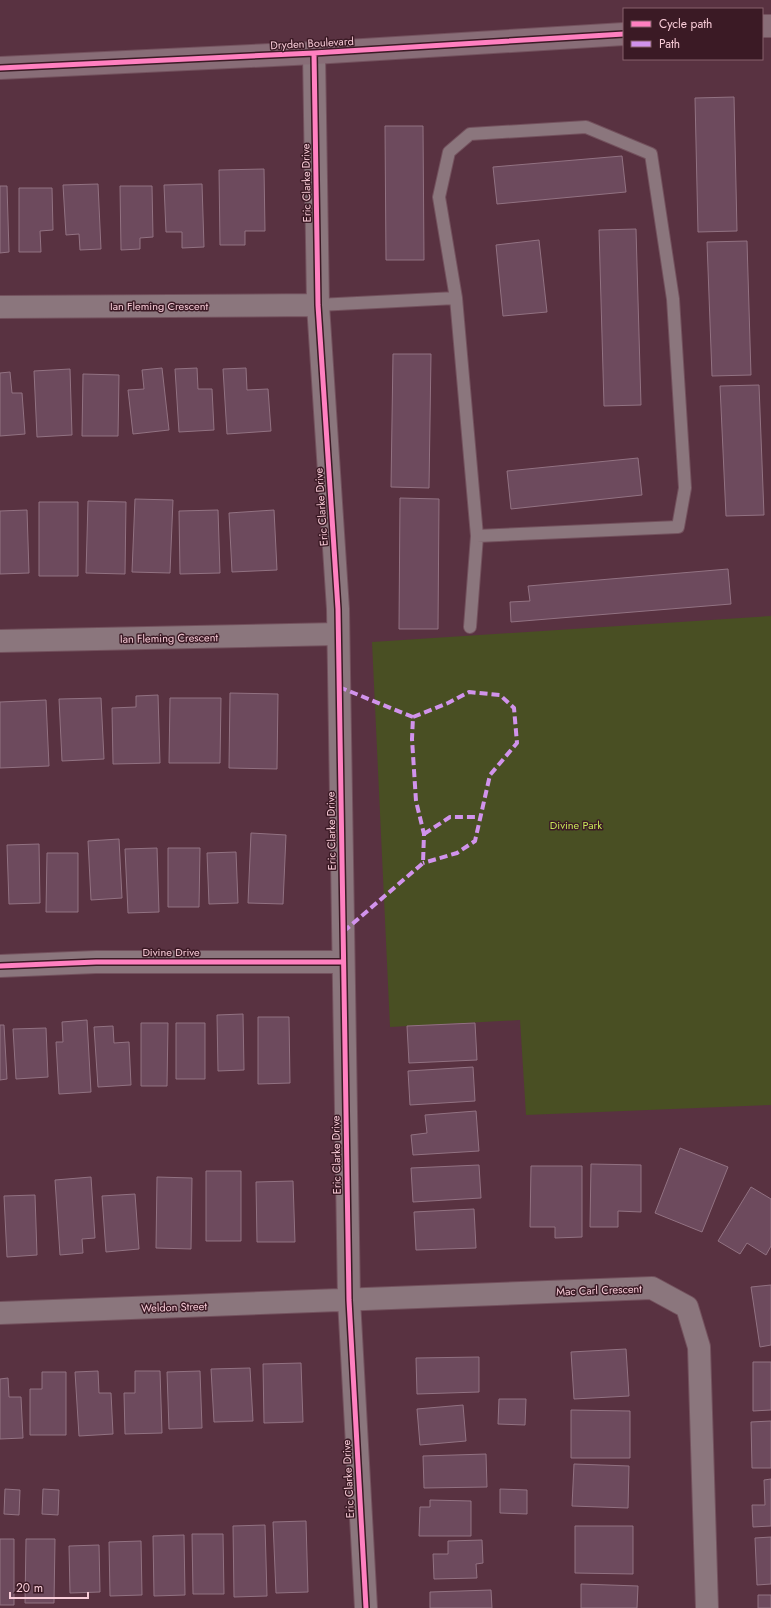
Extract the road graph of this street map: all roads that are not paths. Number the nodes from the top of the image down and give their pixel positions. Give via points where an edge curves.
1 (623, 34) edge
2 (314, 53) junction
3 (0, 68) edge
4 (456, 298) junction
5 (318, 305) junction
6 (0, 308) edge
7 (477, 536) junction
8 (470, 627) dead end
9 (338, 634) junction
10 (0, 641) edge
11 (343, 962) junction
12 (0, 966) edge
13 (349, 1300) junction
14 (0, 1313) edge
15 (366, 1608) edge
16 (707, 1608) edge

1 - 2 street, Dryden Boulevard
2 - 3 street, Dryden Boulevard
2 - 5 street, Eric Clarke Drive
4 - 5 lane
4 - 7 lane
4 - 7 lane via 439,197 449,152 470,134 586,127 651,154 673,299 685,488 678,527
5 - 6 street, Ian Fleming Crescent
5 - 9 street, Eric Clarke Drive
7 - 8 lane
9 - 10 street, Ian Fleming Crescent
9 - 11 street, Eric Clarke Drive
11 - 12 street, Divine Drive via 96,962
11 - 13 street, Eric Clarke Drive
13 - 14 street, Weldon Street
13 - 15 street, Eric Clarke Drive
13 - 16 street, Mac Carl Crescent via 652,1288 687,1307 699,1347

